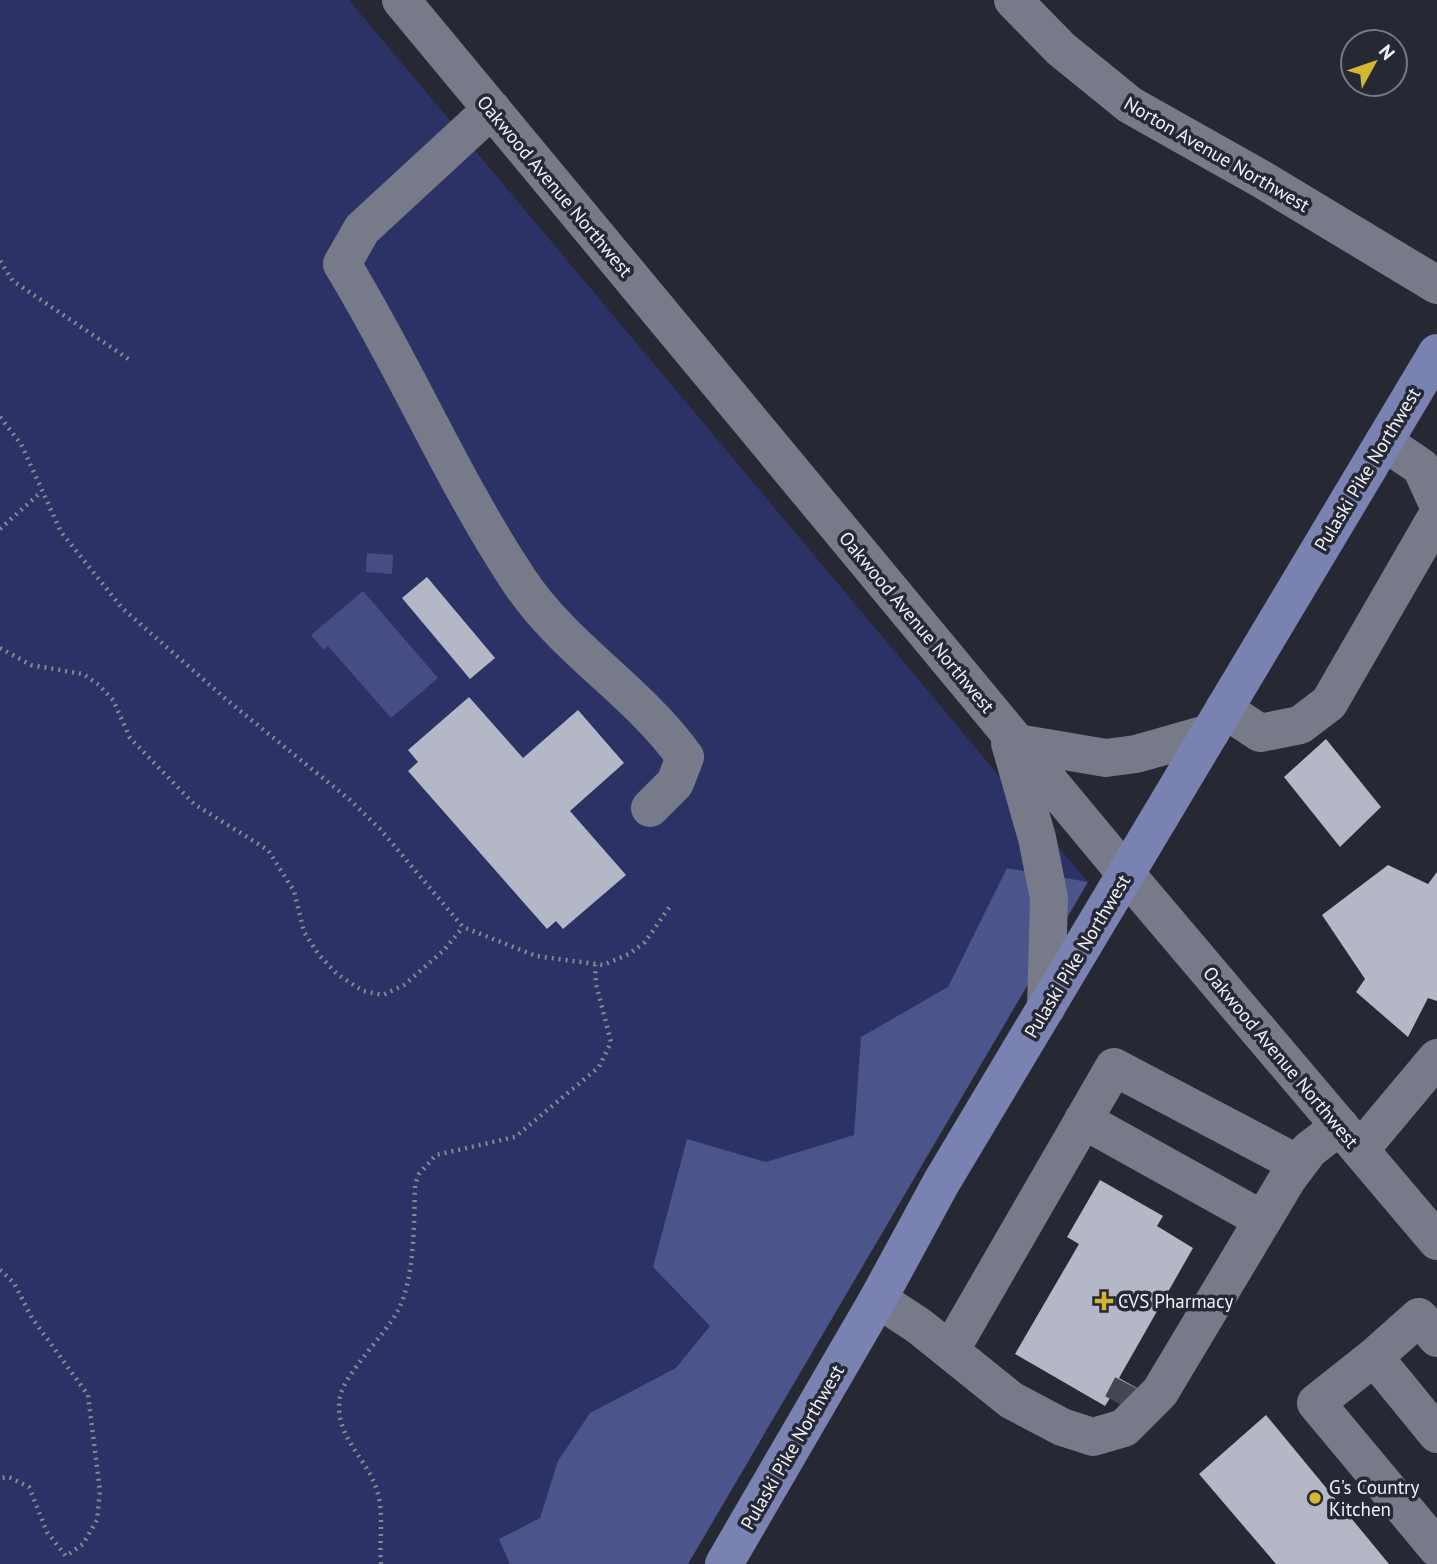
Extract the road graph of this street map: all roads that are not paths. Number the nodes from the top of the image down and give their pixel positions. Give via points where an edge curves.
1 (401, 0) edge
2 (1013, 0) edge
3 (492, 109) junction
4 (1437, 285) edge
5 (1437, 353) edge
6 (1384, 442) junction
7 (1437, 502) edge
8 (1437, 516) edge
9 (1217, 721) junction
10 (1012, 737) junction
11 (650, 808) dead end
12 (1126, 874) junction
13 (1046, 1008) junction
14 (1437, 1058) edge
15 (1083, 1120) junction
16 (1350, 1138) junction
17 (1298, 1164) junction
18 (1263, 1220) junction
19 (1437, 1241) edge
20 (878, 1299) junction
21 (1437, 1338) edge
22 (1189, 1344) junction
23 (950, 1351) junction
24 (1374, 1357) junction
25 (1121, 1408) junction
26 (1437, 1434) edge
27 (1437, 1548) edge
28 (724, 1564) edge

1 - 3 street, Oakwood Avenue Northwest
2 - 4 street, Norton Avenue Northwest via 1061,49 1130,105
3 - 10 street, Oakwood Avenue Northwest
3 - 11 street via 362,229 342,264 519,580 555,627 622,685 685,757 676,783
5 - 6 main road, Pulaski Pike Northwest
6 - 7 street via 1420,467
6 - 9 main road, Pulaski Pike Northwest
8 - 9 street via 1329,703 1300,725 1260,733
9 - 10 street via 1136,754 1106,758
9 - 12 main road, Pulaski Pike Northwest
10 - 12 street, Oakwood Avenue Northwest
10 - 13 street via 1049,898
12 - 13 main road, Pulaski Pike Northwest
12 - 16 street, Oakwood Avenue Northwest
13 - 20 main road, Pulaski Pike Northwest
14 - 16 street
15 - 17 street via 1114,1067
15 - 18 street
15 - 23 street
16 - 17 street via 1309,1150
16 - 19 street, Oakwood Avenue Northwest
17 - 18 street
18 - 22 street
20 - 23 street
20 - 28 main road, Pulaski Pike Northwest
21 - 24 street via 1419,1317
22 - 25 street via 1159,1352
22 - 25 street via 1160,1392 1124,1428
23 - 25 street via 1011,1400 1062,1427 1093,1437
24 - 26 street
24 - 27 street via 1316,1403

